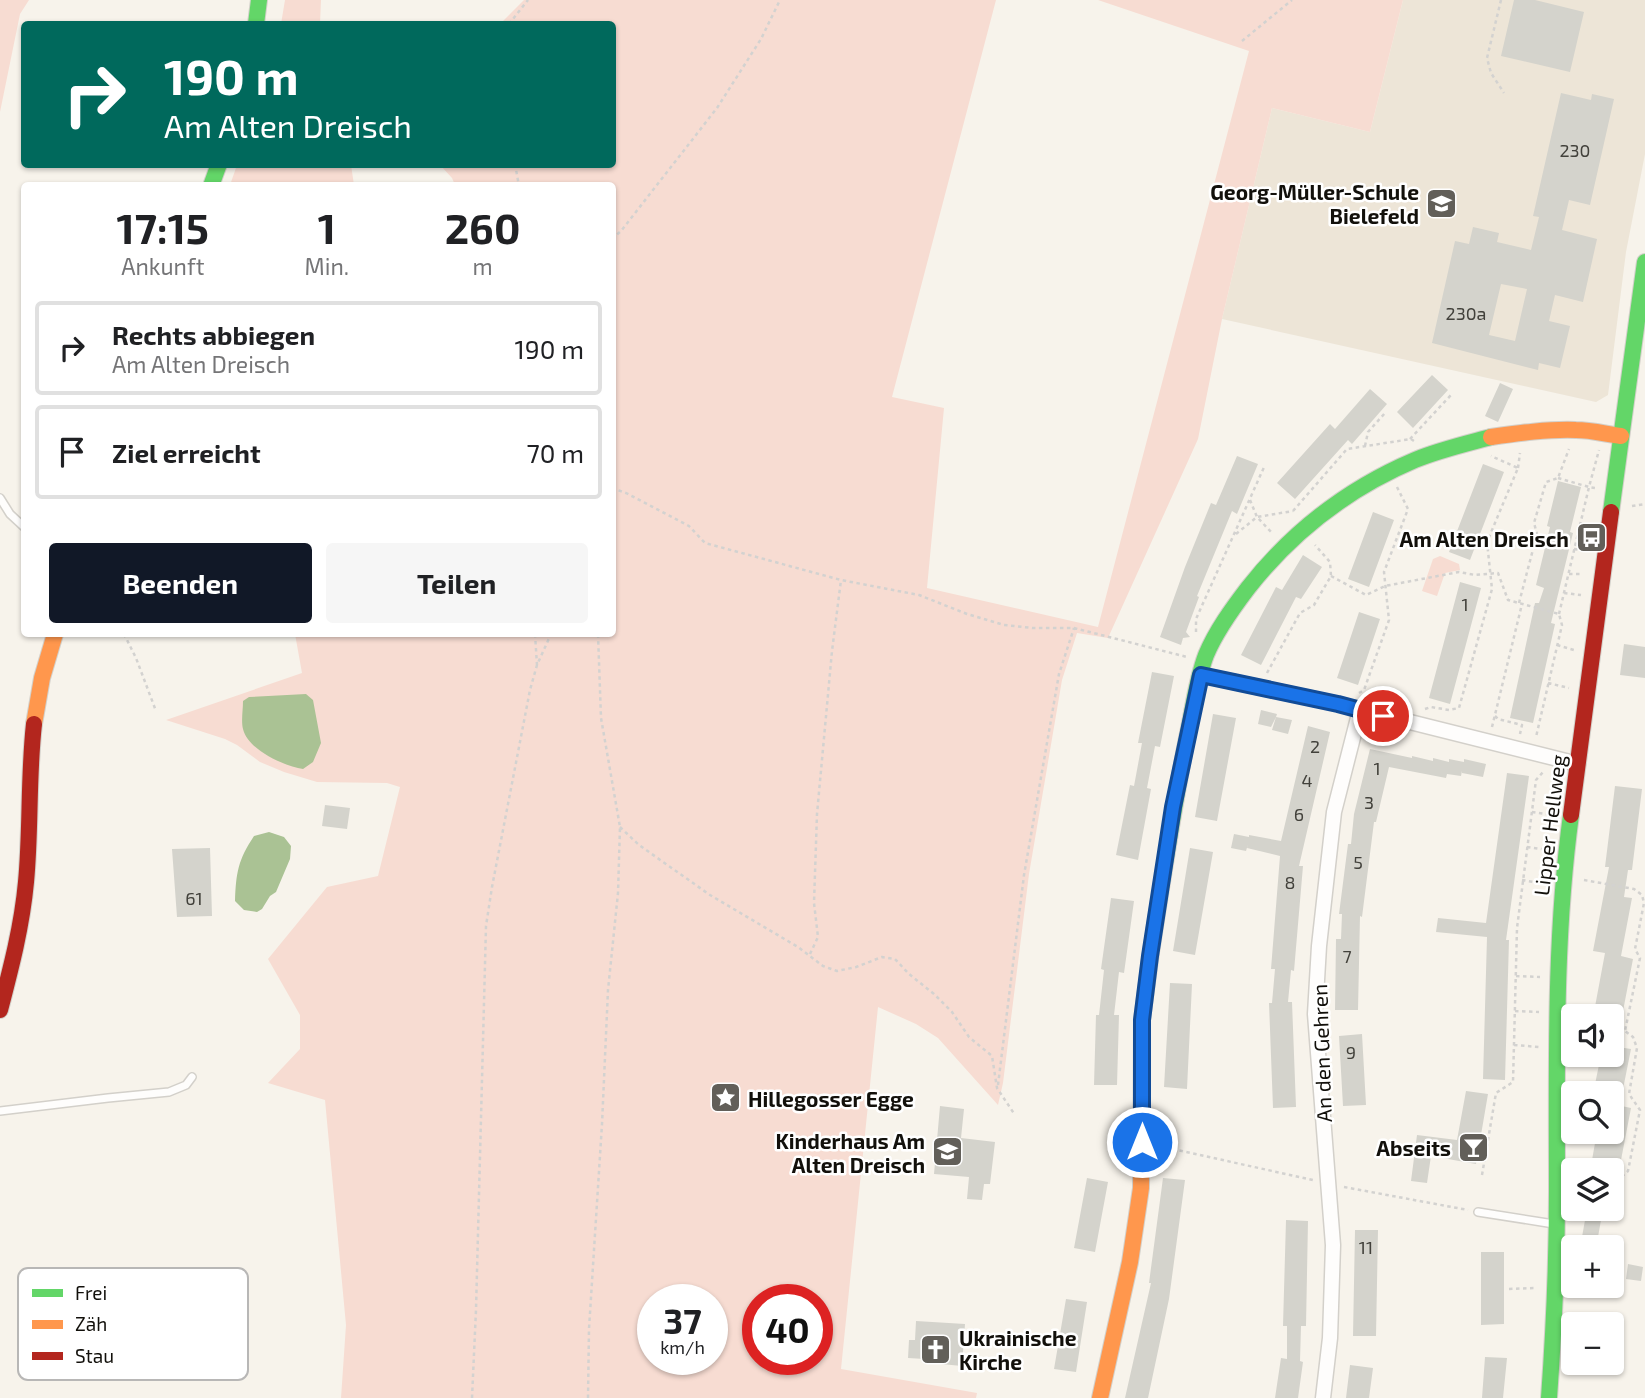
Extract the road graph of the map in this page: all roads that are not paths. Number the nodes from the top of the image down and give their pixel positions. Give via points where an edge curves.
1 (259, 0) edge
2 (256, 21) edge
3 (1645, 262) edge
4 (1621, 436) junction
5 (0, 498) edge
6 (21, 524) edge
7 (54, 637) edge
8 (1204, 662) junction
9 (1360, 710) junction
10 (1578, 764) junction
11 (0, 1010) edge
12 (192, 1077) dead end
13 (0, 1111) edge
14 (1478, 1212) road end
15 (1558, 1225) junction
16 (1100, 1398) edge
17 (1323, 1398) edge
18 (1549, 1398) edge

1 - 2 street
3 - 4 street, Lipper Hellweg
4 - 8 street via 1576,430 1513,433 1462,444 1393,469 1356,490 1285,546 1246,589
4 - 10 street, Lipper Hellweg
5 - 6 lane
7 - 11 street via 36,706 26,884 14,960
8 - 9 street via 1264,688
8 - 16 street via 1173,807 1150,956 1142,1020 1141,1188
9 - 10 street
9 - 17 street, An den Gehren via 1334,813 1315,1014 1333,1245
10 - 15 street, Lipper Hellweg via 1559,917
12 - 13 lane via 169,1092
14 - 15 lane
15 - 18 street, Lipper Hellweg

